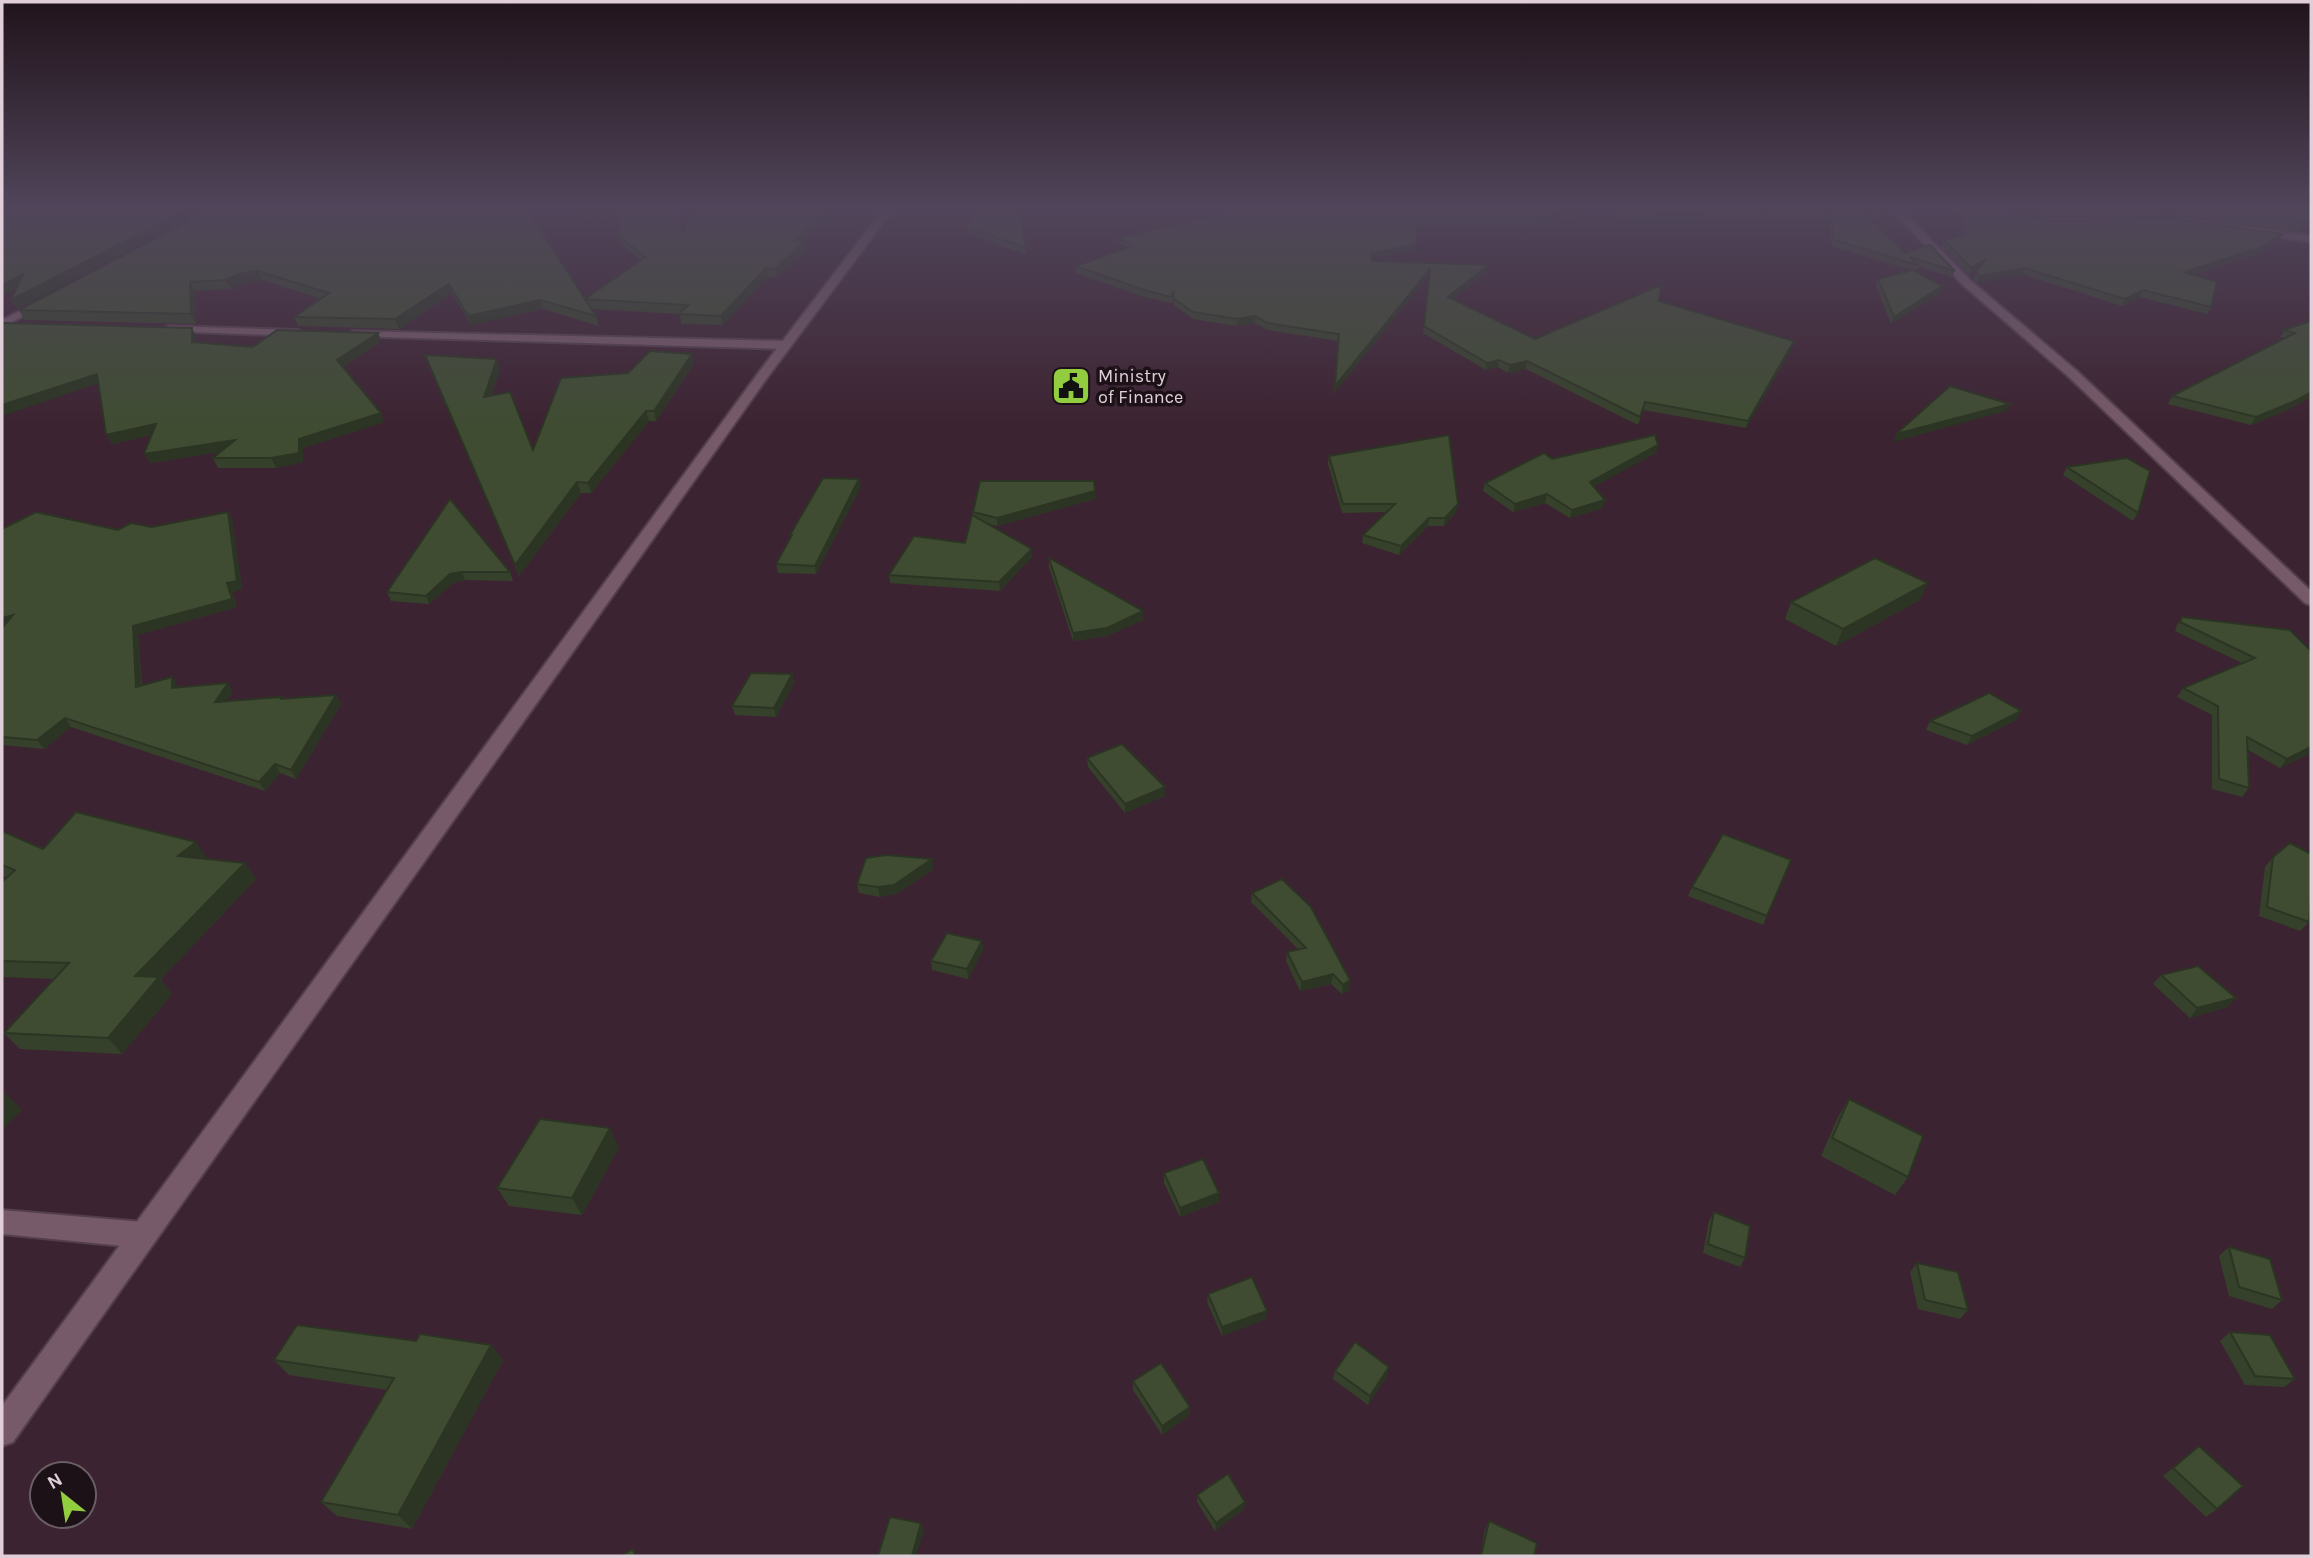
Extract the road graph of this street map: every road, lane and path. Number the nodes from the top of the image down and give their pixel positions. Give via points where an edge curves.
1 (835, 280) edge
2 (1964, 280) edge
3 (50, 299) edge
4 (2, 325) edge
5 (30, 326) edge
6 (156, 329) edge
7 (309, 333) edge
8 (337, 334) edge
9 (786, 345) junction
10 (2311, 600) edge
11 (2, 1222) edge
12 (143, 1236) junction
13 (2, 1431) edge

1 - 9 street
2 - 10 street via 2073,374
3 - 4 street
4 - 5 street
6 - 7 street
8 - 9 street
9 - 12 street
11 - 12 street
12 - 13 street

